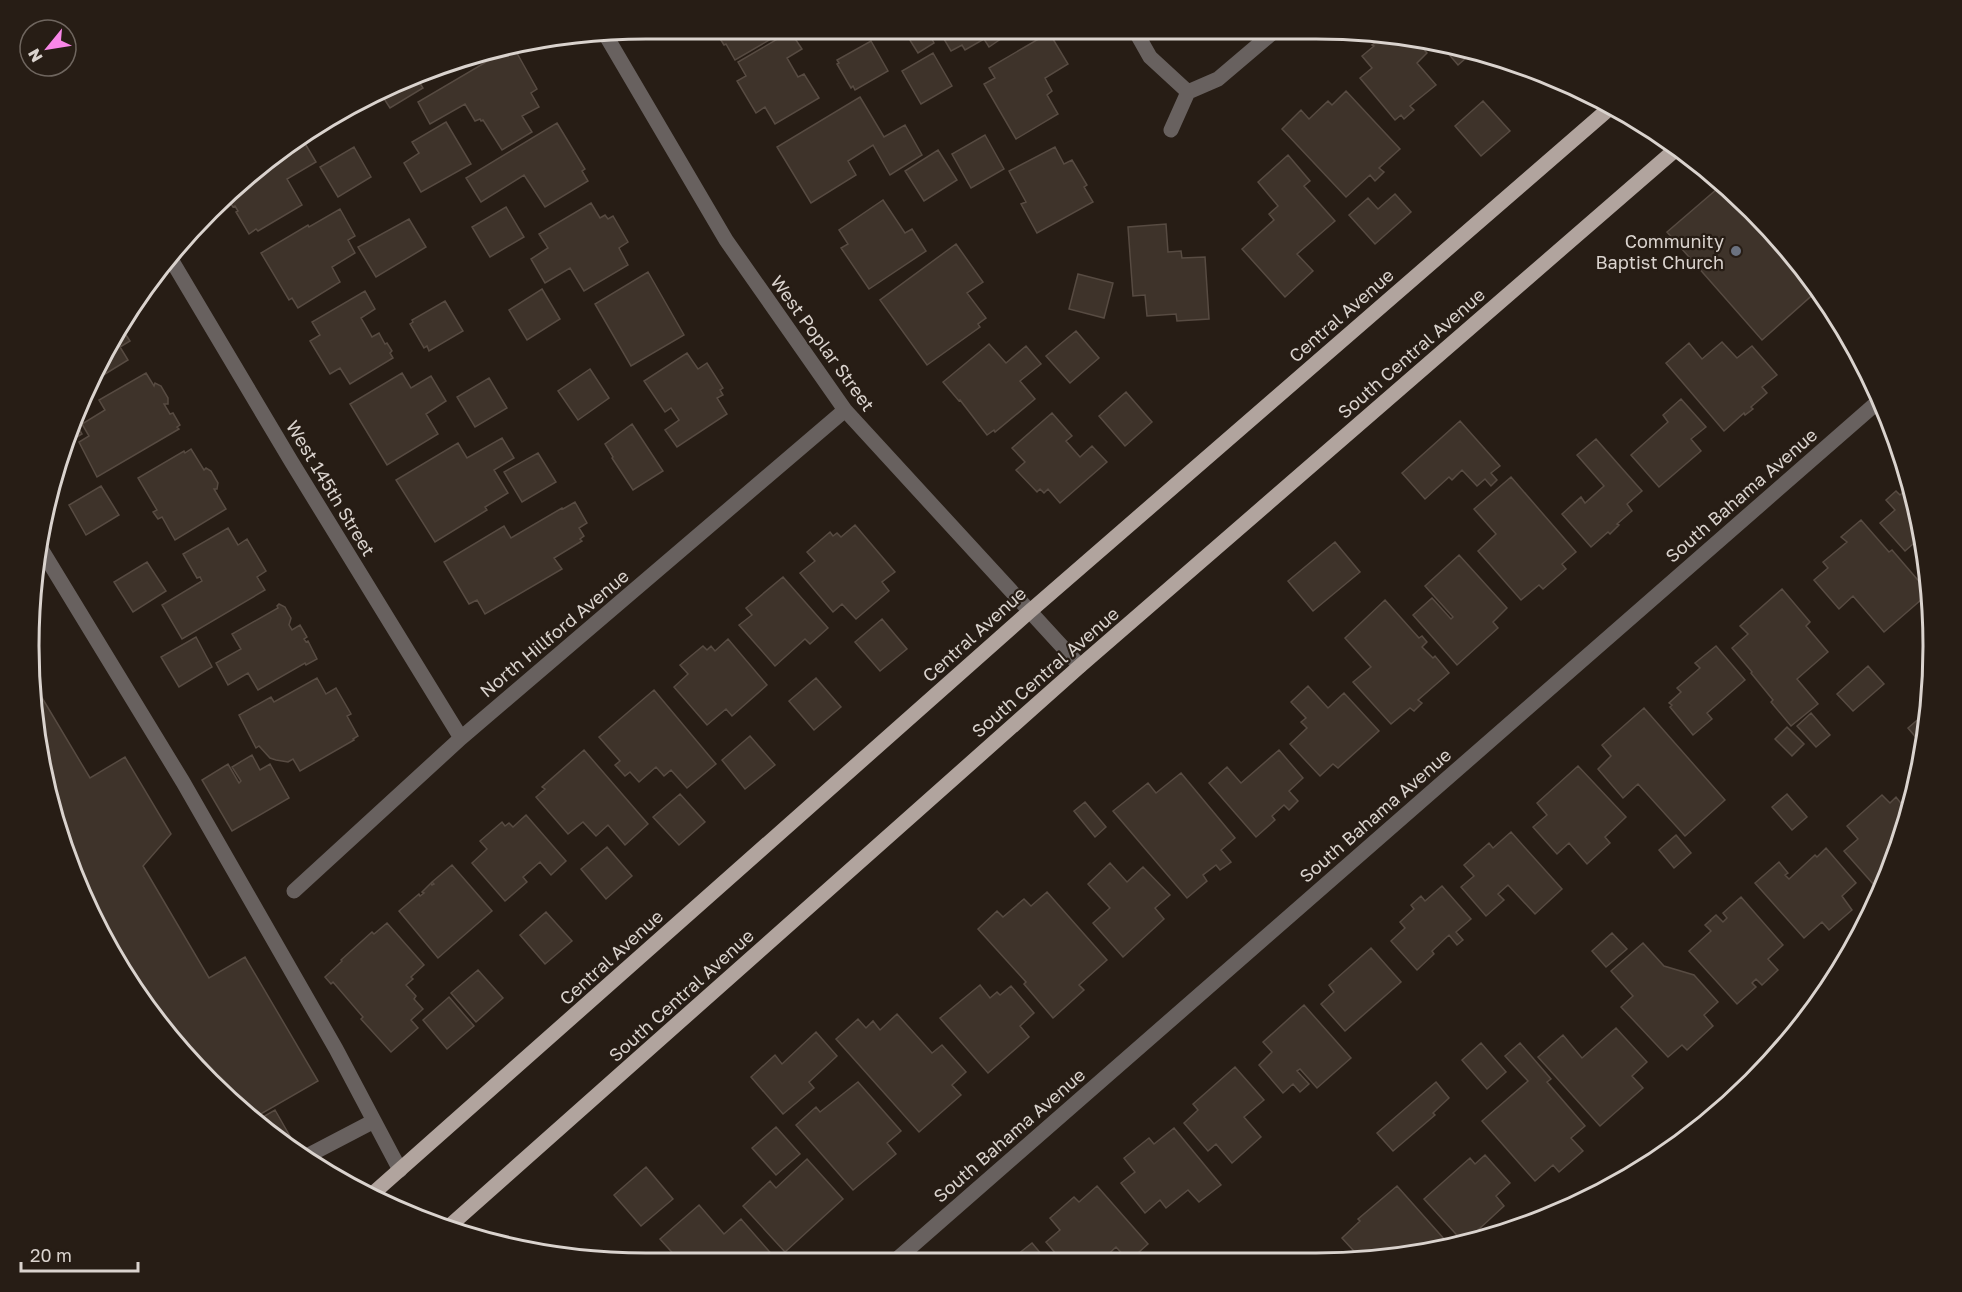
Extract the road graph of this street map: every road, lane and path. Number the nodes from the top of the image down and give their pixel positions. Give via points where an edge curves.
1 (1140, 39) edge
2 (1265, 39) edge
3 (608, 40) edge
4 (1188, 92) junction
5 (1605, 112) edge
6 (1171, 130) dead end
7 (1671, 154) edge
8 (174, 264) edge
9 (1873, 406) edge
10 (845, 410) junction
11 (46, 557) edge
12 (1029, 612) junction
13 (1080, 666) junction
14 (461, 738) junction
15 (294, 891) dead end
16 (374, 1121) junction
17 (312, 1153) edge
18 (400, 1170) junction
19 (377, 1190) edge
20 (454, 1222) edge
21 (904, 1253) edge

1 - 4 street via 1150,57
2 - 4 street via 1218,79
3 - 10 street, West Poplar Street via 726,240
4 - 6 street
5 - 12 main road, Central Avenue
7 - 13 main road, South Central Avenue
8 - 14 street, West 145th Street
9 - 21 street, South Bahama Avenue
10 - 12 street, West Poplar Street
10 - 14 street, North Hillford Avenue
11 - 16 street via 183,782
12 - 13 street, West Poplar Street
12 - 18 main road, Central Avenue
13 - 20 main road, South Central Avenue
14 - 15 street, North Hillford Avenue
16 - 17 street
16 - 18 street
18 - 19 main road, Central Avenue

